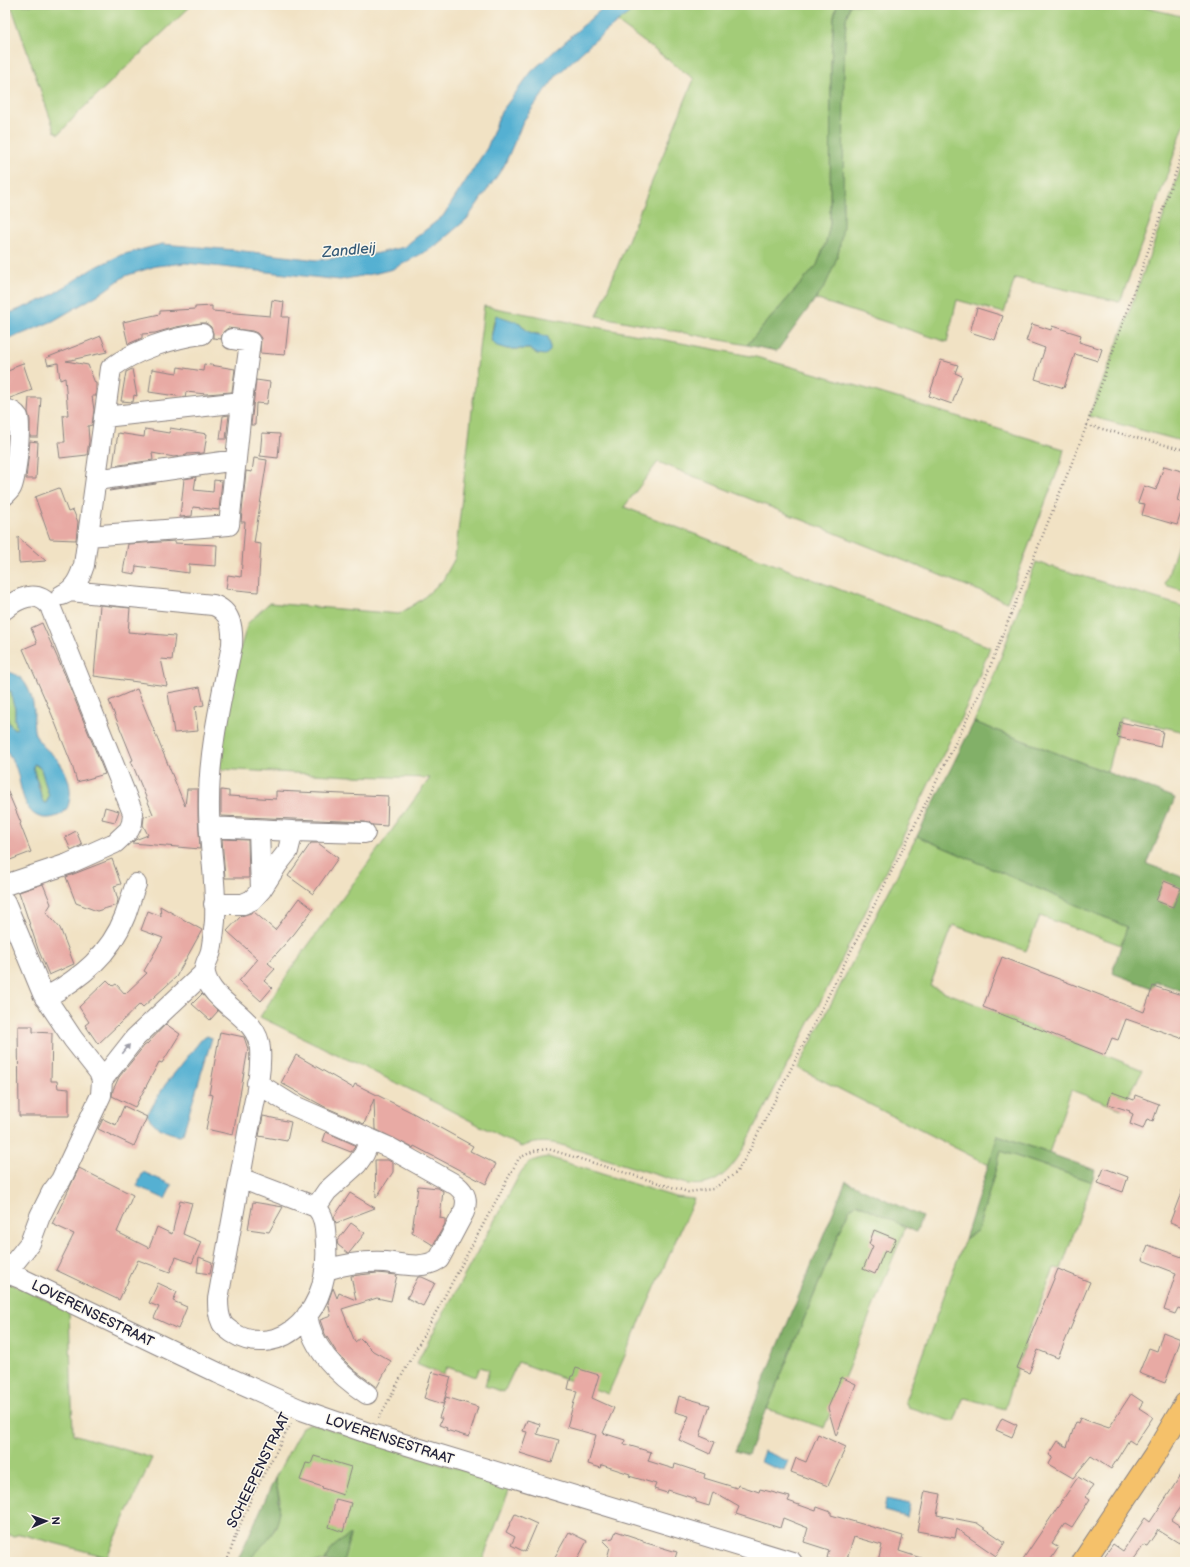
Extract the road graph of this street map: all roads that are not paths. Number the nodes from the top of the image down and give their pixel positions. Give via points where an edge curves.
1 (202, 334) dead end
2 (232, 339) dead end
3 (242, 402) junction
4 (5, 409) edge
5 (104, 417) junction
6 (236, 460) junction
7 (96, 480) junction
8 (5, 495) edge
9 (88, 536) junction
10 (70, 590) junction
11 (47, 601) junction
12 (6, 604) edge
13 (210, 827) junction
14 (259, 830) junction
15 (293, 831) junction
16 (365, 832) dead end
17 (136, 884) dead end
18 (5, 886) edge
19 (261, 890) junction
20 (5, 902) edge
21 (214, 904) junction
22 (205, 972) junction
23 (45, 998) junction
24 (102, 1080) junction
25 (258, 1083) junction
26 (370, 1140) junction
27 (240, 1178) junction
28 (316, 1207) junction
29 (30, 1251) junction
30 (326, 1270) junction
31 (6, 1273) edge
32 (33, 1284) junction
33 (307, 1315) junction
34 (367, 1394) dead end
35 (1185, 1404) edge
36 (792, 1562) edge
37 (1083, 1562) edge

1 - 5 street via 143,349 111,368
2 - 3 street via 250,342
3 - 5 street
3 - 6 street
4 - 8 street via 16,415 19,431 12,487
5 - 7 street
6 - 7 street
6 - 9 street via 229,525
7 - 9 street
9 - 10 street via 79,579
10 - 11 street
10 - 13 street via 213,605 220,608 229,619 233,636 232,645 209,776
11 - 12 street via 39,597 24,597
11 - 18 street via 132,806 132,823 124,836 115,843 68,864
13 - 14 street
13 - 21 street
14 - 15 street
14 - 19 street
15 - 16 street
15 - 19 street via 288,851
17 - 23 street via 125,917 104,953 70,984
19 - 21 street via 252,900 243,904
20 - 23 street
21 - 22 street via 215,921
24 -> 22 street via 135,1038
22 - 25 street via 220,998 248,1023 259,1037 261,1061
23 - 24 street
24 - 29 street via 101,1095 61,1180 40,1216
25 - 26 street via 292,1105
25 - 27 street
26 - 28 street via 357,1164 327,1191
26 - 30 street via 390,1148 456,1185 466,1198 464,1212 440,1259 433,1264 408,1266 365,1262
27 - 28 street
27 - 33 street via 218,1299 222,1324 243,1339 265,1341 280,1337 297,1327
28 - 30 street via 325,1224
29 - 31 street
29 - 32 street
30 - 33 street via 318,1296
31 - 32 street, LOVERENSESTRAAT
32 - 36 street, LOVERENSESTRAAT via 298,1409 371,1434
33 - 34 street via 309,1328 325,1358 350,1383
35 - 37 main road via 1156,1453

